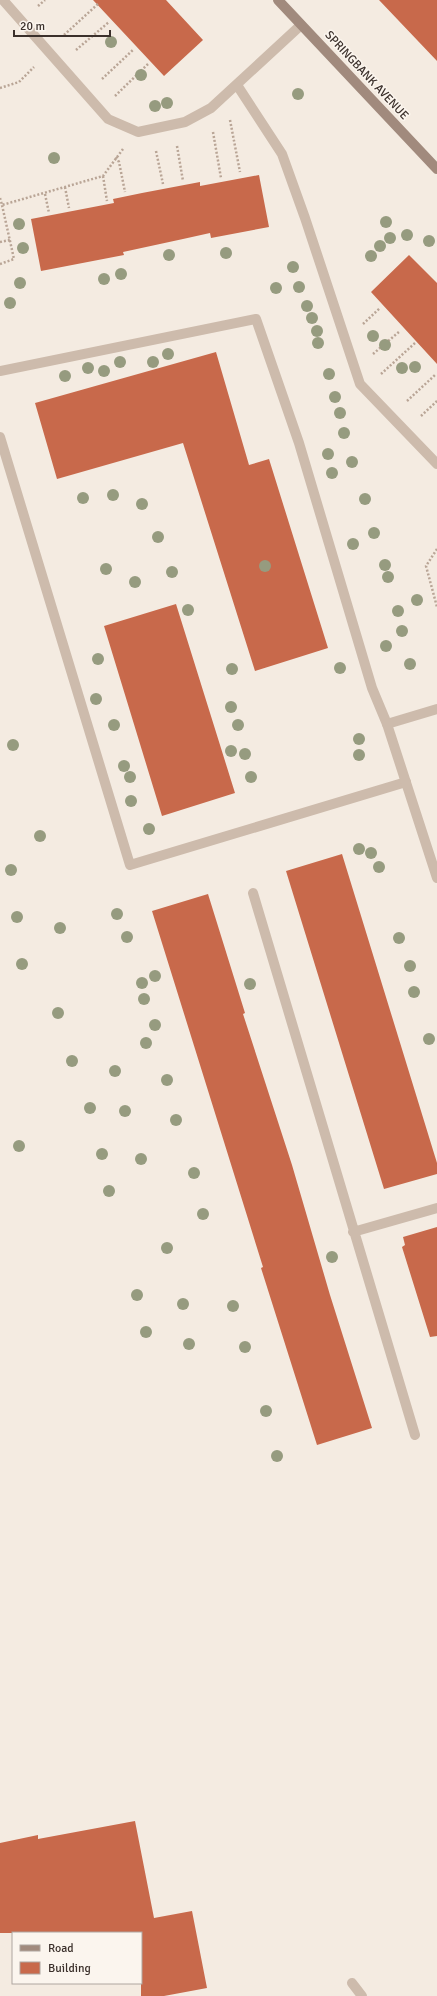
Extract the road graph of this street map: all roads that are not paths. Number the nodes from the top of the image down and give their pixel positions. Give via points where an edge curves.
1 (3, 0) edge
2 (278, 0) edge
3 (301, 26) junction
4 (236, 85) junction
5 (437, 169) edge
6 (0, 371) edge
7 (0, 437) edge
8 (437, 464) edge
9 (437, 709) edge
10 (387, 724) junction
11 (406, 782) junction
12 (437, 878) edge
13 (253, 892) dead end
14 (437, 1208) edge
15 (354, 1232) junction
16 (415, 1435) dead end
17 (352, 1983) dead end
18 (362, 1996) edge

1 - 4 street via 108,119 138,132 185,122 208,109
2 - 3 main road, SPRINGBANK AVENUE
3 - 4 street
3 - 5 main road, SPRINGBANK AVENUE
4 - 8 street via 282,154 360,384
6 - 10 street via 256,319 299,443 372,688
7 - 11 street via 130,866
9 - 10 street
10 - 11 street
11 - 12 street
13 - 15 street
14 - 15 street
15 - 16 street
17 - 18 street

